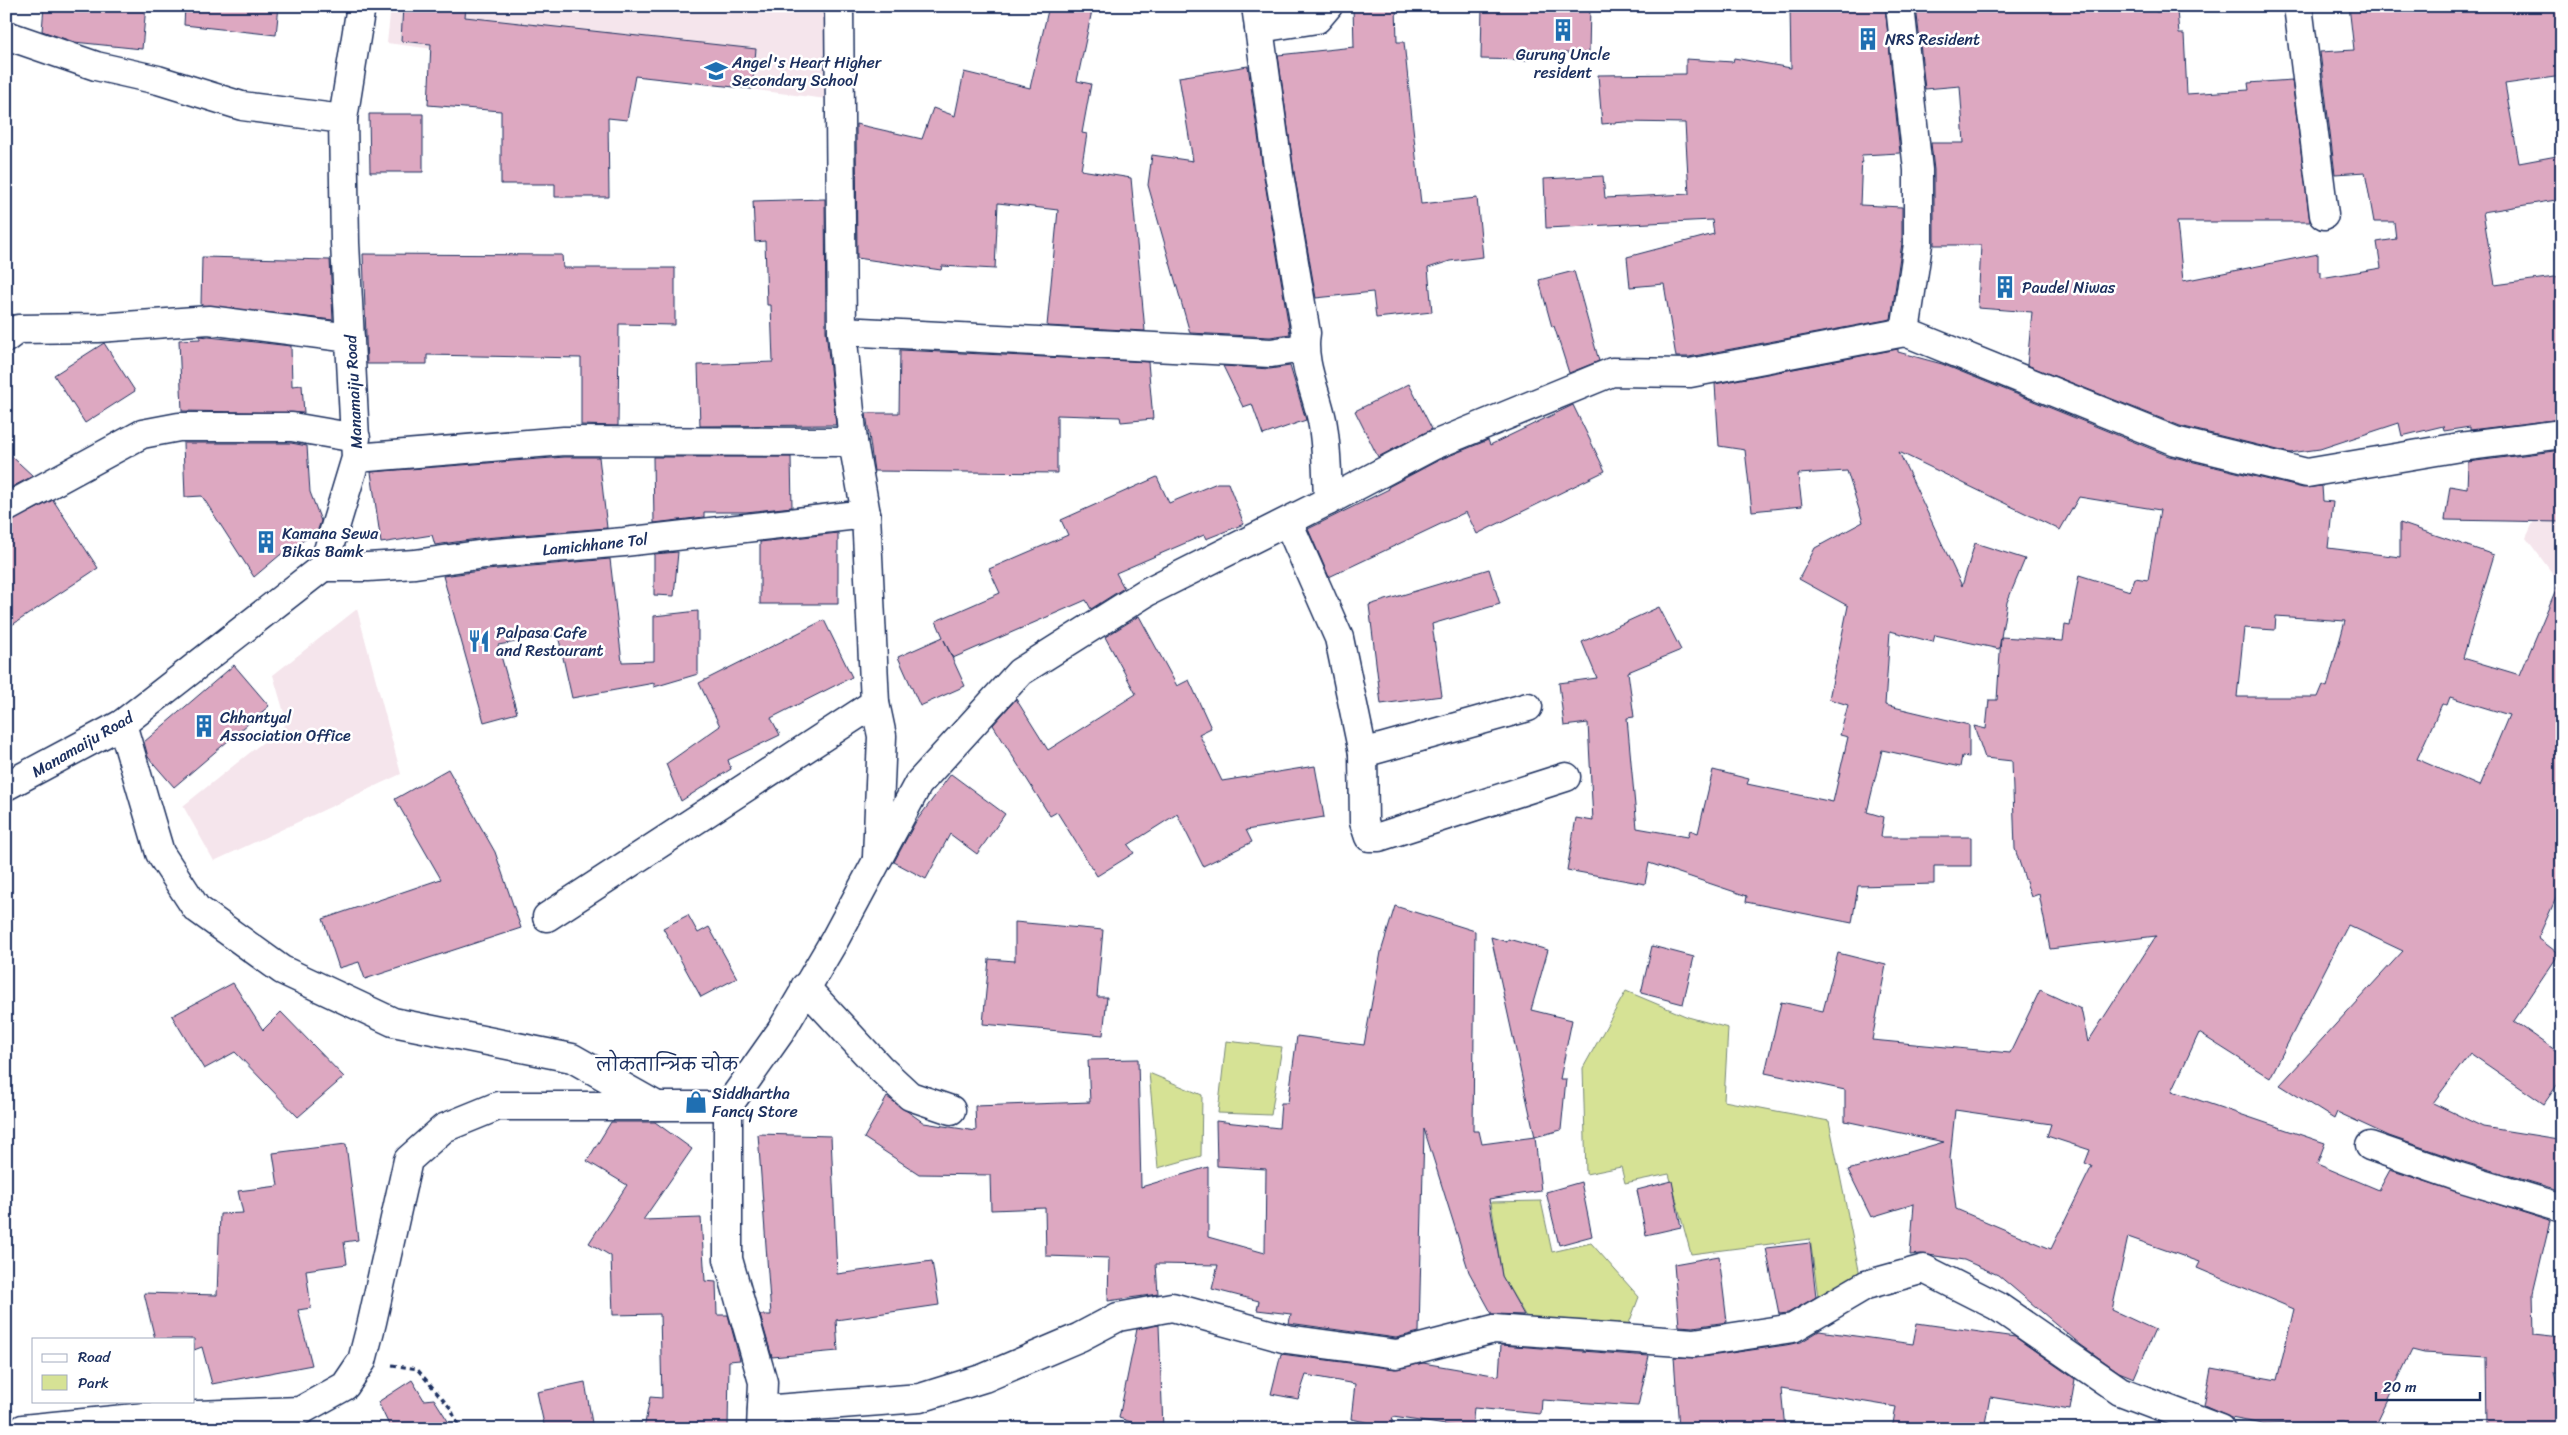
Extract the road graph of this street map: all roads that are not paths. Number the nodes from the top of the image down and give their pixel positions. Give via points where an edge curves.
1 (361, 6) edge
2 (839, 6) edge
3 (1328, 6) edge
4 (1900, 6) edge
5 (2298, 6) edge
6 (1258, 17) edge
7 (6, 35) edge
8 (343, 119) junction
9 (2324, 215) dead end
10 (842, 331) junction
11 (1906, 332) junction
12 (6, 338) edge
13 (350, 338) junction
14 (1303, 348) junction
15 (2562, 434) edge
16 (853, 442) junction
17 (356, 448) junction
18 (1328, 502) junction
19 (6, 508) edge
20 (866, 514) junction
21 (1288, 522) junction
22 (323, 567) junction
23 (876, 703) junction
24 (1528, 707) dead end
25 (122, 724) junction
26 (1364, 753) junction
27 (1566, 777) dead end
28 (6, 786) edge
29 (876, 865) junction
30 (547, 918) dead end
31 (805, 987) junction
32 (658, 1106) junction
33 (728, 1106) junction
34 (951, 1110) dead end
35 (2370, 1146) dead end
36 (2562, 1208) edge
37 (762, 1419) edge
38 (23, 1429) edge
39 (2220, 1429) edge

1 - 8 street, Manamaiju Road
2 - 10 street
3 - 6 street via 1317,19
4 - 11 street via 1918,170 1918,244
5 - 9 street
6 - 14 street via 1279,174 1306,333
7 - 8 street via 96,66 158,80 242,106
8 - 13 street, Manamaiju Road
10 - 14 street via 1271,353
10 - 16 street
11 - 15 street via 2175,441 2307,473 2460,447
11 - 18 street via 1690,373 1612,372 1432,446
12 - 13 street via 18,329 98,328 209,320
13 - 17 street, Manamaiju Road
14 - 18 street via 1322,420
16 - 17 street via 564,441
16 - 20 street
17 - 19 street via 292,427 179,427 142,434
17 - 22 street, Manamaiju Road
18 - 21 street
20 - 22 street, Lamichhane Tol via 416,564
20 - 23 street
21 - 26 street via 1339,638
21 - 29 street via 1147,592 1020,672 918,784
22 - 25 street, Manamaiju Road
23 - 29 street via 882,736
23 - 30 street
24 - 26 street
25 - 28 street, Manamaiju Road
25 - 32 street via 160,853 196,908 282,970 393,1022 572,1058
26 - 27 street via 1364,822 1369,837 1379,837
29 - 31 street
31 - 33 street via 781,1031
31 - 34 street via 910,1096
32 - 33 street
32 - 38 street via 498,1106 444,1128 408,1160 362,1361 345,1386 300,1411 145,1417
33 - 37 street via 728,1259 763,1382
35 - 36 street
37 - 39 street via 920,1398 984,1378 1118,1317 1172,1307 1287,1339 1396,1354 1494,1329 1694,1343 1793,1328 1866,1286 1924,1269 1997,1306 2120,1391

